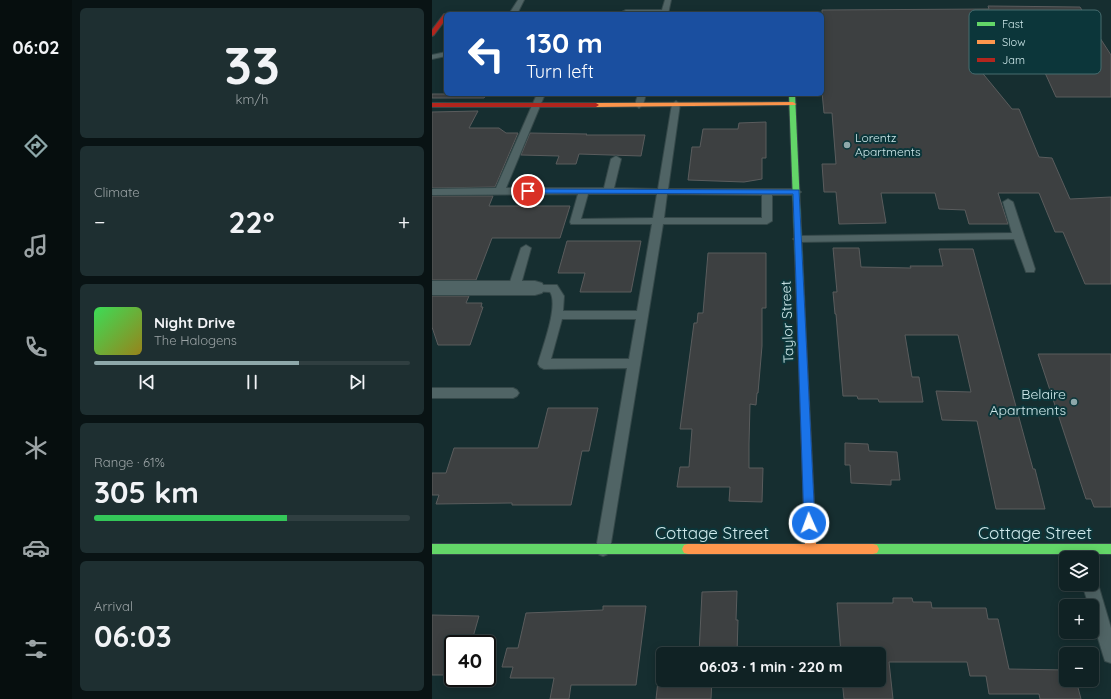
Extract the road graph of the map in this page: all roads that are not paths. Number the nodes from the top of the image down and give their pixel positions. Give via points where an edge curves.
1 (521, 0) edge
2 (668, 0) edge
3 (514, 12) edge
4 (665, 12) edge
5 (444, 19) edge
6 (432, 34) edge
7 (444, 54) edge
8 (432, 57) edge
9 (540, 96) edge
10 (641, 96) edge
11 (792, 96) edge
12 (676, 104) junction
13 (793, 104) junction
14 (432, 105) edge
15 (536, 105) junction
16 (639, 105) junction
17 (616, 159) dead end
18 (500, 191) junction
19 (432, 192) edge
20 (584, 192) junction
21 (608, 192) junction
22 (663, 192) junction
23 (767, 192) junction
24 (796, 192) junction
25 (1008, 202) dead end
26 (658, 221) junction
27 (1018, 236) junction
28 (798, 239) junction
29 (526, 248) dead end
30 (1030, 270) dead end
31 (432, 288) edge
32 (514, 288) junction
33 (535, 288) joint
34 (557, 315) junction
35 (643, 315) junction
36 (634, 363) junction
37 (432, 393) edge
38 (513, 393) dead end
39 (432, 549) edge
40 (603, 549) junction
41 (811, 549) junction
42 (1111, 549) edge
43 (1096, 551) edge
44 (1059, 553) edge
45 (1092, 591) edge
46 (1111, 655) edge

1 - 3 lane
2 - 4 lane
5 - 6 street
7 - 8 lane
9 - 15 lane
10 - 16 lane
11 - 13 street, Taylor Street
12 - 13 street
12 - 16 street
12 - 22 lane
13 - 24 street, Taylor Street
14 - 15 street
15 - 16 street
15 - 18 lane
17 - 21 lane
18 - 19 lane
18 - 20 lane
20 - 21 lane
20 - 26 lane via 575,222
21 - 22 lane
22 - 23 lane
22 - 26 lane
23 - 24 lane
23 - 26 lane via 767,221
24 - 28 street, Taylor Street
25 - 27 lane
26 - 35 lane
27 - 28 lane
27 - 30 lane
28 - 41 street, Taylor Street
29 - 32 lane
31 - 32 street
32 - 33 street
33 - 34 lane via 553,288 558,296
34 - 35 lane
34 - 36 lane via 544,364
35 - 36 lane
36 - 40 lane
37 - 38 lane
39 - 40 street, Cottage Street
40 - 41 street, Cottage Street
41 - 44 street, Cottage Street
42 - 43 street, Cottage Street
45 - 46 lane

